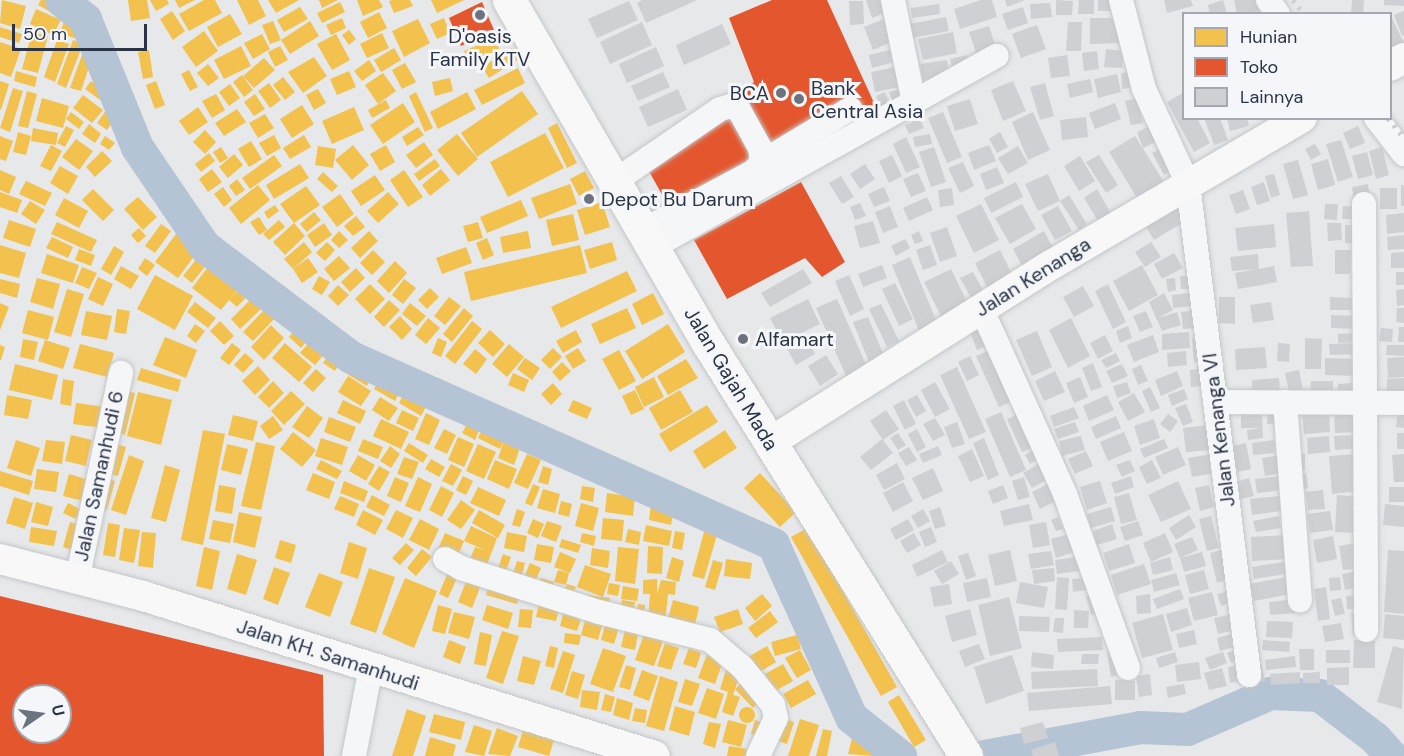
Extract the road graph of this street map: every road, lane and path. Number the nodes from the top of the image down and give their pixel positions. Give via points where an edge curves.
1 (509, 0) edge
2 (893, 0) edge
3 (1121, 0) edge
4 (997, 56) dead end
5 (914, 103) junction
6 (850, 109) dead end
7 (1299, 120) edge
8 (1378, 120) edge
9 (1404, 154) edge
10 (762, 162) junction
11 (615, 181) junction
12 (1188, 184) junction
13 (1364, 204) dead end
14 (649, 238) junction
15 (982, 310) junction
16 (121, 373) dead end
17 (1217, 402) junction
18 (1285, 402) junction
19 (1404, 403) edge
20 (1365, 404) junction
21 (769, 443) junction
22 (0, 559) edge
23 (446, 559) dead end
24 (77, 580) junction
25 (1300, 600) dead end
26 (1366, 630) dead end
27 (371, 667) junction
28 (1128, 668) dead end
29 (1249, 675) dead end
30 (964, 754) edge
31 (354, 756) edge
32 (655, 756) edge
33 (758, 756) edge

1 - 11 highway, Jalan Gajah Mada
2 - 5 street
3 - 12 street, Jalan Kenanga VI via 1144,89
4 - 5 street
5 - 14 street
6 - 10 street
7 - 12 main road, Jalan Kenanga
8 - 9 street
10 - 11 street via 760,148 739,110 731,106 720,109
10 - 14 street via 754,171
11 - 14 highway, Jalan Gajah Mada
12 - 15 main road, Jalan Kenanga
12 - 17 street, Jalan Kenanga VI
13 - 20 street
14 - 21 highway, Jalan Gajah Mada
15 - 21 main road, Jalan Kenanga
15 - 28 street via 1065,494
16 - 24 street, Jalan Samanhudi 6
17 - 18 street
17 - 29 street, Jalan Kenanga VI
18 - 20 street
18 - 25 street
19 - 20 street
20 - 26 street
21 - 30 highway, Jalan Gajah Mada
22 - 24 main road, Jalan KH. Samanhudi
23 - 33 street via 461,568 599,612 710,640 742,667 773,705 776,718
24 - 27 main road, Jalan KH. Samanhudi
27 - 31 street
27 - 32 main road, Jalan KH. Samanhudi

